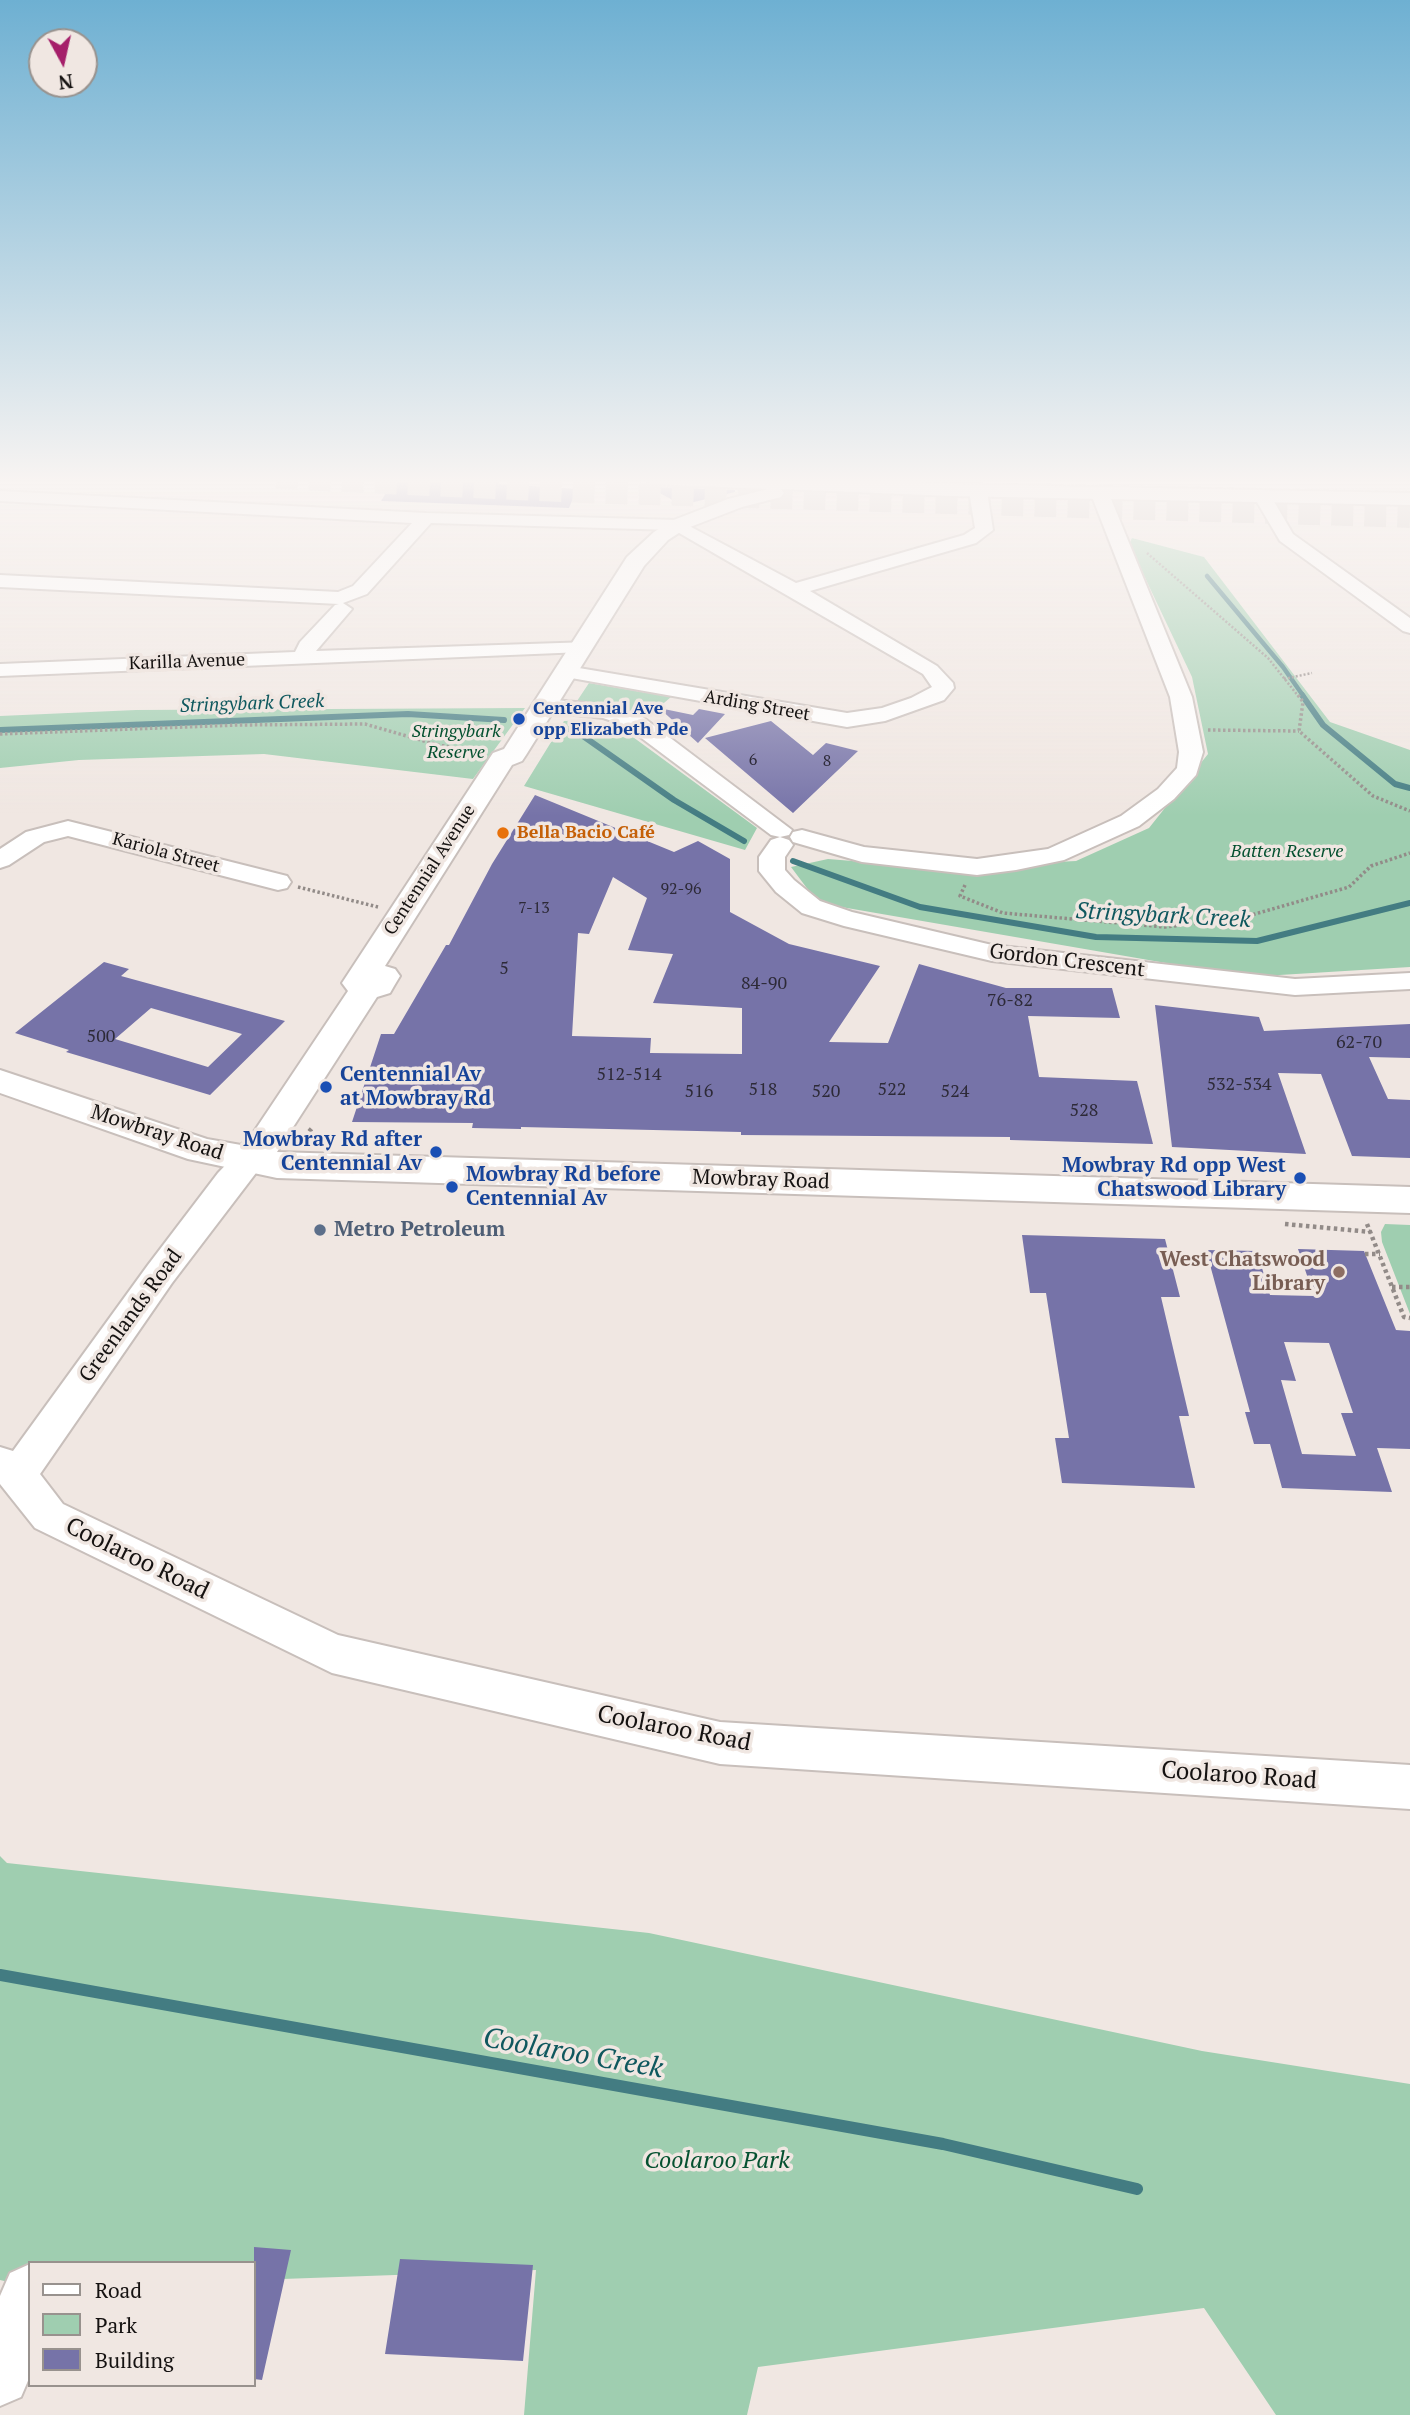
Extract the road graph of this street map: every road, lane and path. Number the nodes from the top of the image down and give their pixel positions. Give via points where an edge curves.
1 (151, 591) edge
2 (359, 591) edge
3 (617, 591) edge
4 (795, 591) edge
5 (1139, 591) edge
6 (1190, 591) edge
7 (1360, 591) edge
8 (338, 604) junction
9 (1410, 627) edge
10 (583, 646) junction
11 (303, 657) junction
12 (0, 670) edge
13 (567, 672) junction
14 (1312, 673) dead end
15 (1284, 679) junction
16 (546, 706) junction
17 (1187, 730) junction
18 (1298, 731) junction
19 (0, 734) edge
20 (508, 757) junction
21 (1410, 811) edge
22 (787, 837) junction
23 (6, 850) edge
24 (1410, 853) edge
25 (952, 864) junction
26 (278, 882) joint
27 (403, 913) junction
28 (1410, 981) edge
29 (365, 990) junction
30 (0, 1081) edge
31 (313, 1127) dead end
32 (298, 1145) dead end
33 (248, 1161) junction
34 (1410, 1200) edge
35 (1278, 1223) dead end
36 (1365, 1254) dead end
37 (1380, 1254) junction
38 (1392, 1287) junction
39 (1410, 1287) edge
40 (1410, 1318) edge
41 (9, 1469) edge
42 (1410, 1787) edge
43 (28, 2298) edge
44 (0, 2376) edge

1 - 8 street
2 - 8 street
3 - 10 main road, Centennial Avenue
4 - 13 street, Arding Street via 930,670 943,688 919,703 847,720
5 - 17 street via 1181,697
6 - 15 path via 1268,659
7 - 9 street
8 - 11 street
10 - 11 street, Karilla Avenue
10 - 13 main road, Centennial Avenue
11 - 12 street, Karilla Avenue
13 - 16 main road, Centennial Avenue
14 - 15 path
15 - 18 path via 1303,702
16 - 20 main road, Centennial Avenue
16 - 22 street via 605,712 632,720
17 - 18 path
17 - 25 street via 1188,770 1158,802 1130,821 1055,855 976,867
18 - 21 path via 1373,796
19 - 20 path via 365,724 438,745
20 - 27 main road, Centennial Avenue
20 - 29 main road, Centennial Avenue via 519,761 378,986
22 - 25 street via 862,855
22 - 28 street, Gordon Crescent via 772,857 772,871 811,907 992,953 1294,987
23 - 26 street, Kariola Street via 68,828
24 - 25 path via 1371,866 1349,887 1241,918 1166,928 1003,913 960,896 965,885
26 - 27 path
27 - 29 main road, Centennial Avenue via 358,983
29 - 33 main road, Centennial Avenue via 268,1139
30 - 33 main road, Mowbray Road via 201,1150
31 - 32 path
33 - 34 main road, Mowbray Road via 433,1171
33 - 41 street, Greenlands Road
35 - 37 path via 1371,1232
36 - 37 path
37 - 38 path
38 - 39 path
38 - 40 path via 1404,1317
41 - 42 street, Coolaroo Road via 49,1516 332,1653 720,1743
43 - 44 street

